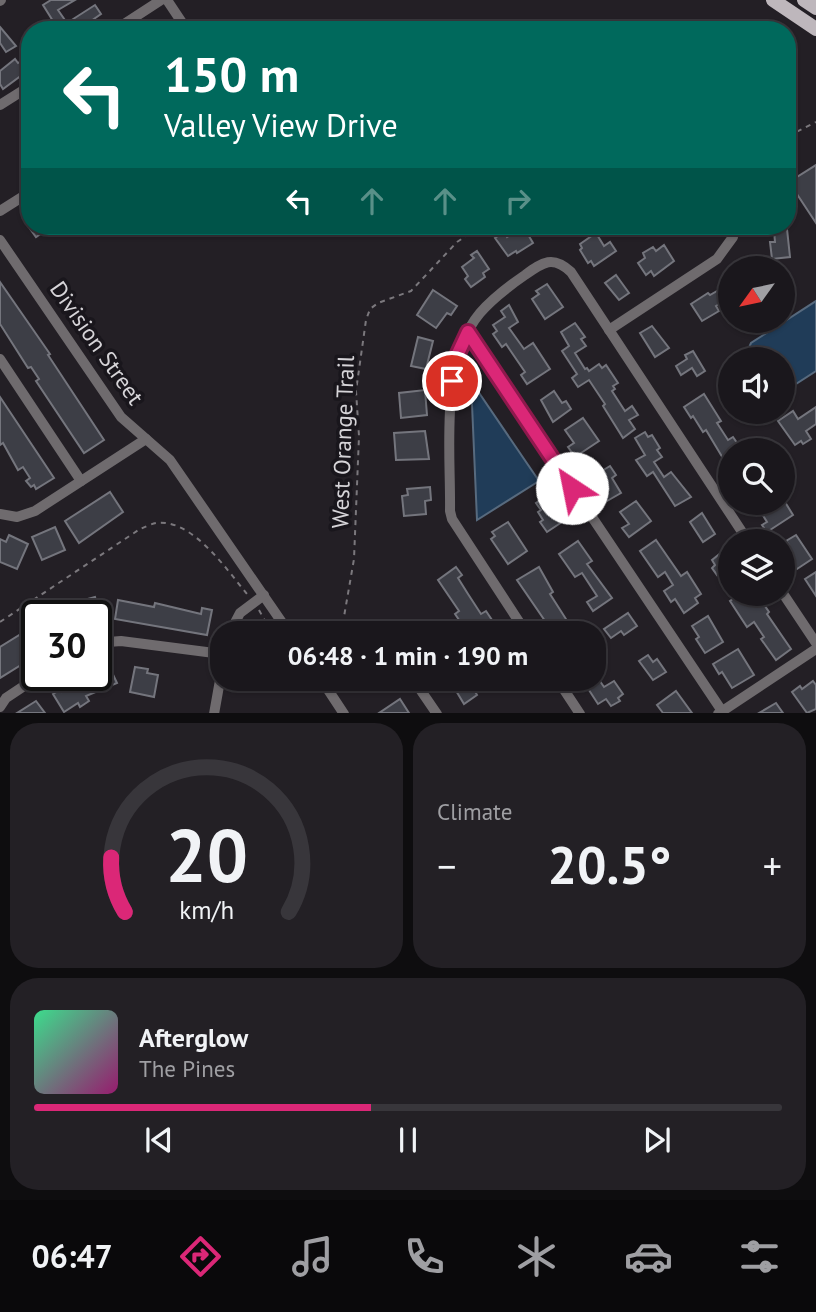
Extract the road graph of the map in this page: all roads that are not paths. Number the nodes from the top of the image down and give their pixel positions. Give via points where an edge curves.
1 (161, 0) edge
2 (167, 0) edge
3 (774, 0) edge
4 (804, 0) edge
5 (816, 9) edge
6 (129, 21) edge
7 (181, 21) edge
8 (816, 29) edge
9 (21, 92) edge
10 (0, 105) edge
11 (21, 198) edge
12 (0, 211) edge
13 (733, 237) dead end
14 (0, 240) edge
15 (609, 330) junction
16 (468, 332) junction
17 (0, 359) edge
18 (146, 439) junction
19 (81, 481) junction
20 (0, 514) edge
21 (740, 529) edge
22 (264, 595) junction
23 (791, 606) edge
24 (236, 621) edge
25 (281, 621) edge
26 (519, 621) edge
27 (112, 642) edge
28 (816, 643) edge
29 (816, 649) edge
30 (210, 652) edge
31 (21, 688) edge
32 (218, 691) edge
33 (329, 691) edge
34 (421, 691) edge
35 (565, 691) edge
36 (0, 707) edge
37 (720, 712) edge
38 (214, 713) edge
39 (344, 713) edge
40 (437, 713) edge
41 (580, 713) edge

1 - 6 street
2 - 7 street
3 - 8 main road
4 - 5 main road
9 - 10 street
11 - 12 street
13 - 15 street via 718,259
14 - 18 street, Division Street via 121,417
15 - 16 street via 571,272 561,262 551,261 503,291
15 - 21 street
16 - 26 street via 454,362 450,399 450,511
16 - 37 street
17 - 19 street
18 - 19 street
18 - 22 street, Division Street via 170,460
19 - 20 street via 35,511 18,517
22 - 24 street
22 - 25 street, Division Street
23 - 28 street
27 - 30 street
29 - 37 street
31 - 36 street
32 - 38 street
33 - 39 street
34 - 40 street
35 - 41 street

